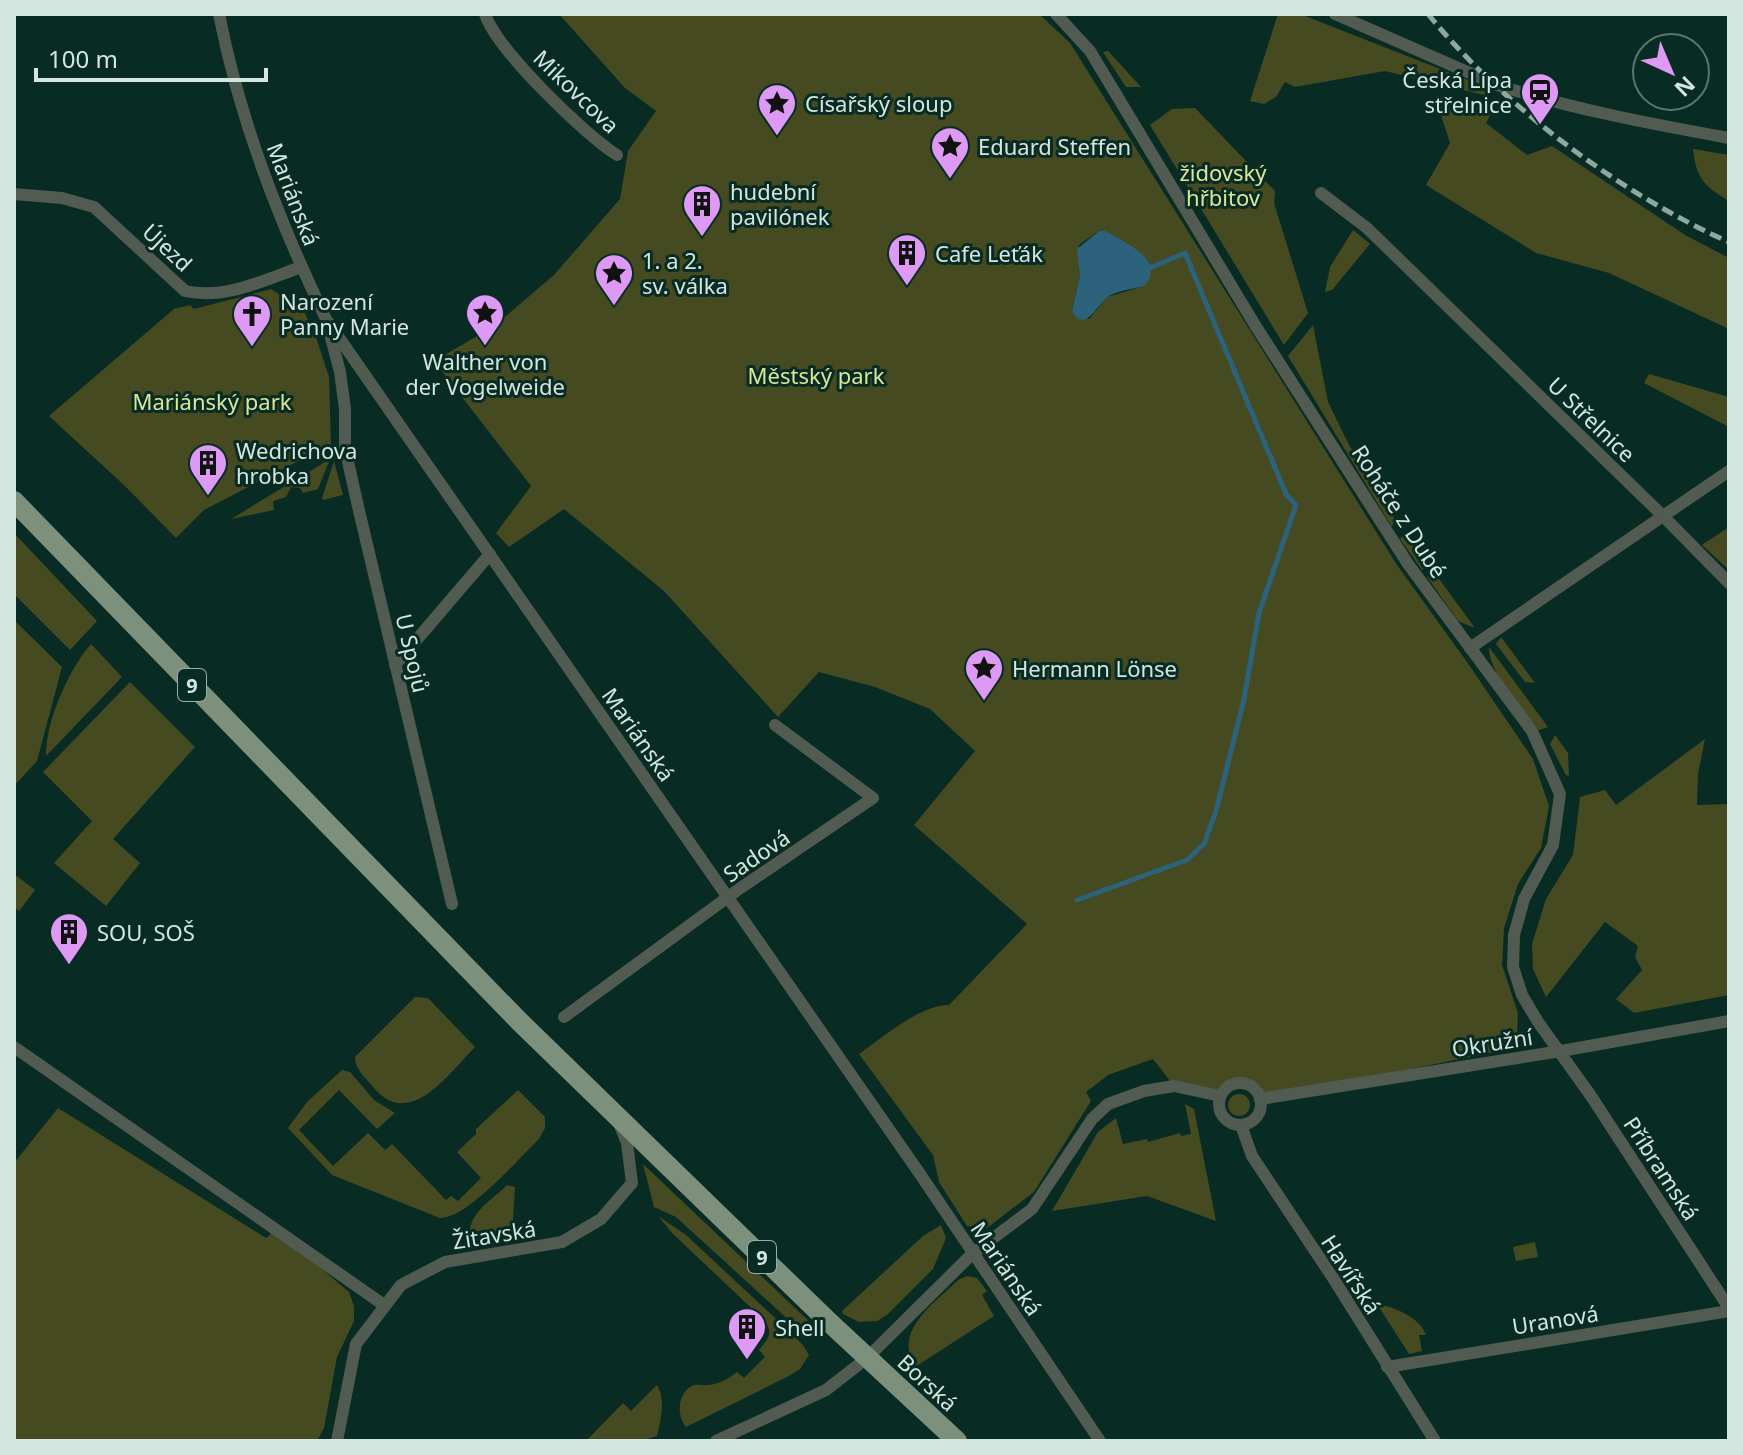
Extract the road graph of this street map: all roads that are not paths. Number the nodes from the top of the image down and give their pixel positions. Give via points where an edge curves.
1 (219, 14) edge
2 (485, 14) edge
3 (1056, 14) edge
4 (1335, 14) edge
5 (1729, 138) edge
6 (617, 155) dead end
7 (1321, 193) dead end
8 (14, 194) edge
9 (301, 267) junction
10 (326, 319) junction
11 (1729, 471) edge
12 (14, 501) edge
13 (1663, 516) junction
14 (490, 554) junction
15 (1729, 583) edge
16 (1470, 648) junction
17 (395, 665) junction
18 (775, 725) dead end
19 (729, 897) junction
20 (452, 904) dead end
21 (564, 1017) dead end
22 (1729, 1021) edge
23 (14, 1047) edge
24 (1561, 1051) junction
25 (1220, 1096) junction
26 (1260, 1099) junction
27 (616, 1116) junction
28 (1241, 1125) junction
29 (972, 1254) junction
30 (384, 1305) junction
31 (1729, 1310) edge
32 (867, 1358) junction
33 (1387, 1367) junction
34 (337, 1441) edge
35 (716, 1441) edge
36 (957, 1441) edge
37 (1100, 1441) edge
38 (1435, 1441) edge

1 - 9 street, Mariánská via 259,165
2 - 6 street, Mikovcova via 523,68 595,141
3 - 16 street, Roháče z Dubé via 1090,51 1255,325 1408,564
4 - 5 street via 1510,90
7 - 13 street, U Střelnice via 1367,228
8 - 9 street, Újezd via 94,207 185,291 222,293
9 - 10 street, Mariánská
10 - 14 street, Mariánská
10 - 17 street, U Spojů via 340,372 345,448
11 - 13 street
12 - 27 main road, 9
13 - 15 street, U Střelnice
13 - 16 street
14 - 17 street
14 - 19 street, Mariánská
16 - 24 street, Roháče z Dubé via 1532,731 1560,794 1553,845 1524,899 1514,935 1513,967 1522,995
17 - 20 street, U Spojů
18 - 19 street, Sadová via 873,798
19 - 21 street, Sadová
19 - 29 street, Mariánská
22 - 24 street, Okružní
23 - 30 street
24 - 26 street, Okružní
24 - 31 street, Příbramská
25 - 26 street, Okružní via 1241,1083
25 - 28 street via 1225,1120
25 - 29 street, Okružní via 1174,1086 1108,1104 1092,1119 1032,1209
26 - 28 street via 1259,1113
27 - 30 street, Žitavská via 627,1143 632,1183 601,1219 562,1242 445,1262 401,1285
27 - 32 main road, 9
28 - 33 street, Havířská via 1252,1156
29 - 32 street, Okružní
29 - 37 street, Mariánská
30 - 34 street, Žitavská via 356,1344
31 - 33 street, Uranová
32 - 35 street, Okružní via 826,1390
32 - 36 main road, Borská / 9
33 - 38 street, Havířská

